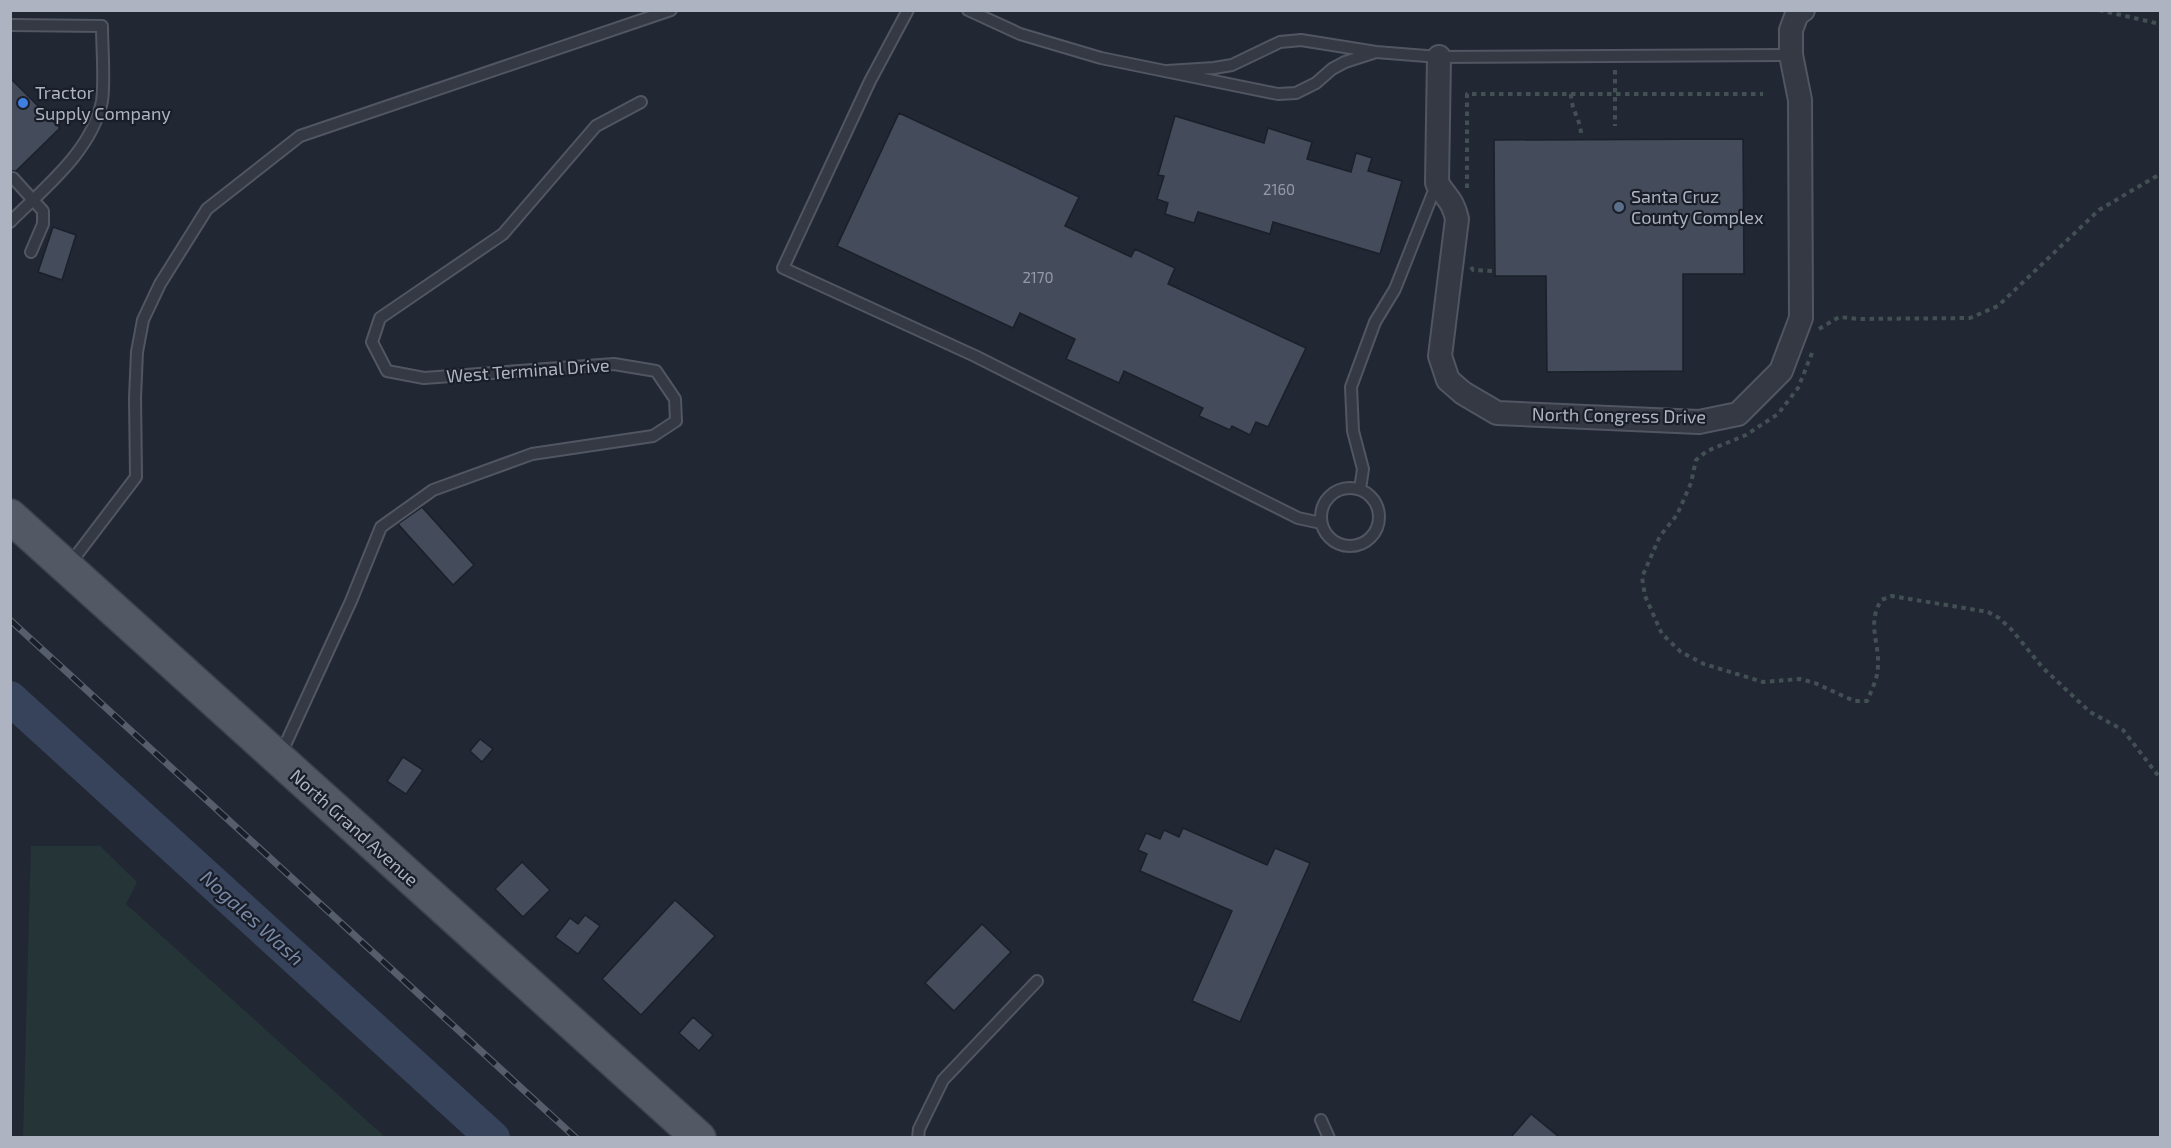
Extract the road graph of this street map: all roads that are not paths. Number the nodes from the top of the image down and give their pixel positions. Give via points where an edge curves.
1 (671, 10) edge
2 (908, 10) edge
3 (968, 10) edge
4 (1803, 10) edge
5 (10, 25) edge
6 (1376, 52) junction
7 (1791, 55) junction
8 (1438, 57) junction
9 (1167, 71) junction
10 (641, 102) dead end
11 (13, 178) dead end
12 (1437, 183) junction
13 (34, 199) junction
14 (10, 222) edge
15 (31, 252) dead end
16 (1360, 489) junction
17 (10, 516) edge
18 (1321, 523) junction
19 (67, 568) junction
20 (278, 760) junction
21 (1037, 981) dead end
22 (1321, 1120) dead end
23 (699, 1137) edge
24 (918, 1137) edge
25 (1329, 1137) edge

1 - 19 lane via 300,136 207,209 160,284 143,320 137,352 136,477
2 - 18 lane via 870,81 783,268 975,356 1298,518
3 - 9 lane via 1020,34 1101,58
4 - 7 street, North Congress Drive via 1797,14 1791,30
5 - 13 lane via 102,26 102,100 93,128 71,161
6 - 8 lane
6 - 9 lane via 1300,40 1280,42 1232,65
6 - 9 lane via 1345,62 1296,93 1278,94
7 - 8 lane
7 - 12 street, North Congress Drive via 1800,100 1801,318 1781,371 1738,414 1699,422 1497,413 1463,393 1448,380 1440,356 1457,219 1454,204
8 - 12 street
10 - 20 lane, West Terminal Drive via 596,126 503,234 381,318 372,342 387,371 424,378 614,364 656,371 675,399 676,421 653,436 532,454 433,490 381,527
11 - 13 lane
12 - 16 lane via 1395,289 1375,322 1351,387 1353,431 1363,469
13 - 14 lane
13 - 15 lane via 43,210 43,224
16 - 18 lane via 1334,492 1323,505
16 - 18 lane via 1375,501 1379,510 1378,529 1372,537 1365,543 1347,546 1330,539
17 - 19 main road, North Grand Avenue
19 - 20 main road, North Grand Avenue
20 - 23 main road, North Grand Avenue
21 - 24 lane via 944,1080
22 - 25 lane

